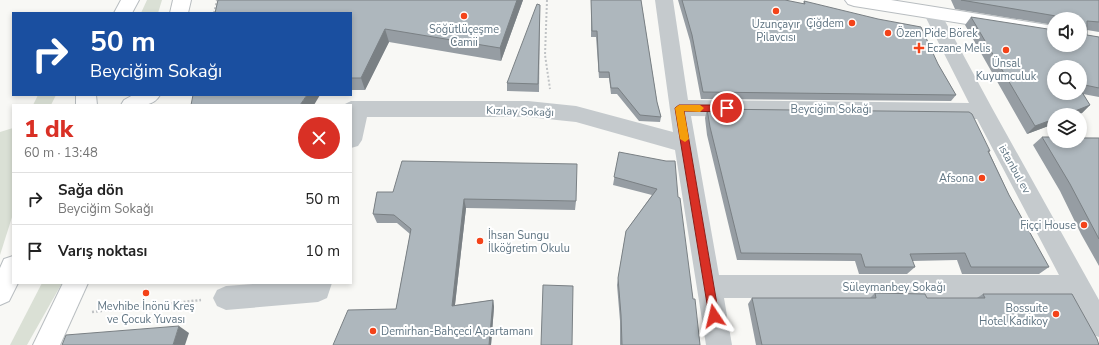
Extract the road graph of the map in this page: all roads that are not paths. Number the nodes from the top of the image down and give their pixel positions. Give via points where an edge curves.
1 (130, 0) edge
2 (182, 0) edge
3 (664, 0) edge
4 (854, 0) edge
5 (124, 12) edge
6 (179, 12) edge
7 (933, 14) junction
8 (1047, 31) edge
9 (148, 96) edge
10 (133, 104) edge
11 (679, 108) junction
12 (354, 109) edge
13 (983, 111) junction
14 (352, 130) edge
15 (685, 144) junction
16 (12, 270) edge
17 (76, 284) edge
18 (320, 284) edge
19 (709, 286) junction
20 (1080, 287) junction
21 (0, 293) edge
22 (226, 298) road end
23 (1099, 325) edge
24 (46, 345) edge
25 (719, 345) edge

1 - 5 main road
2 - 6 main road
3 - 11 street
4 - 7 main road
7 - 8 main road
7 - 13 street, istanbul ev
9 - 10 main road
11 - 13 street, Beyciğim Sokağı
11 - 15 street
12 - 14 street
12 - 15 street, Kızılay Sokağı via 552,111 576,114
13 - 20 street, istanbul ev
15 - 19 street
16 - 21 main road
17 - 24 main road
18 - 22 street via 318,290
19 - 20 street, Süleymanbey Sokağı
19 - 25 street
20 - 23 street, istanbul ev

